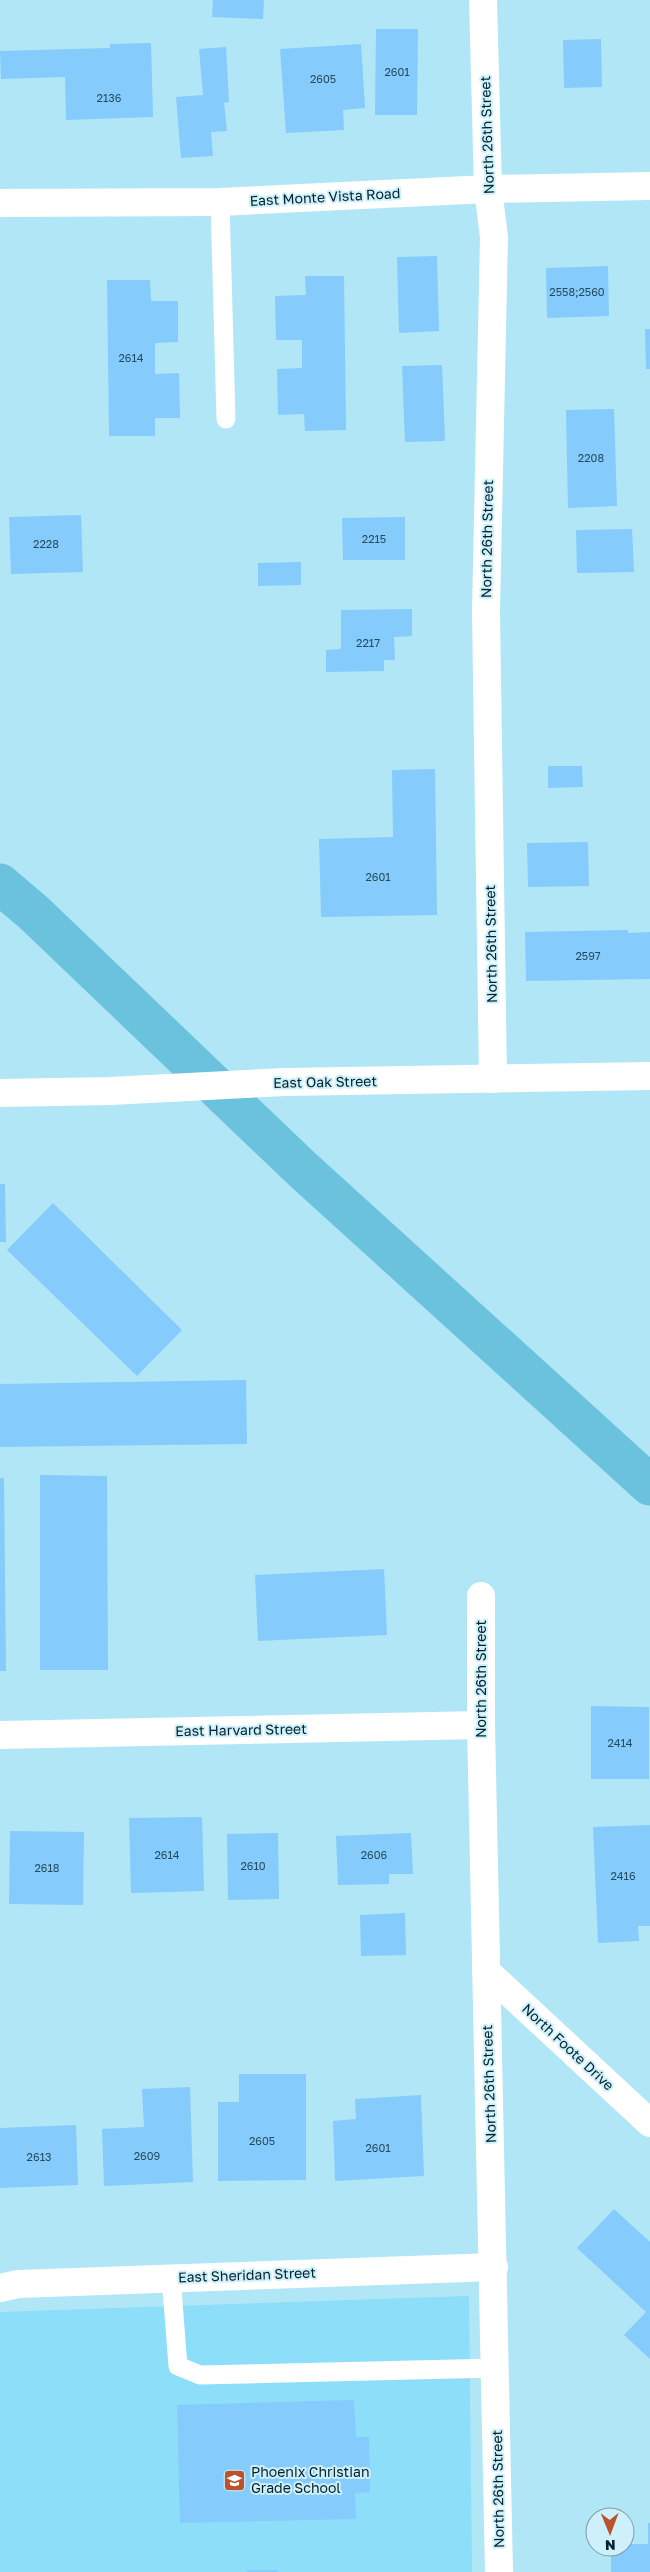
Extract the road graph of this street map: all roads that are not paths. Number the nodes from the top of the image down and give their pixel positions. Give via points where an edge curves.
1 (483, 0) edge
2 (650, 186) edge
3 (488, 189) junction
4 (220, 202) junction
5 (0, 203) edge
6 (226, 419) dead end
7 (650, 1076) edge
8 (493, 1079) junction
9 (0, 1093) edge
10 (481, 1596) dead end
11 (481, 1725) junction
12 (0, 1735) edge
13 (486, 1971) junction
14 (650, 2123) edge
15 (494, 2267) junction
16 (172, 2277) junction
17 (0, 2288) edge
18 (497, 2368) junction
19 (499, 2572) edge

1 - 3 street, North 26th Street
2 - 3 street, East Monte Vista Road
3 - 4 street, East Monte Vista Road
3 - 8 street, North 26th Street via 494,237 486,611
4 - 5 street, East Monte Vista Road
4 - 6 lane
7 - 8 street, East Oak Street
8 - 9 street, East Oak Street via 285,1082
10 - 11 street, North 26th Street
11 - 12 street, East Harvard Street
11 - 13 street, North 26th Street
13 - 14 street, North Foote Drive
13 - 15 street, North 26th Street
15 - 16 street, East Sheridan Street
15 - 18 street, North 26th Street
16 - 17 street, East Sheridan Street via 18,2284
16 - 18 lane via 178,2366 200,2375
18 - 19 street, North 26th Street

